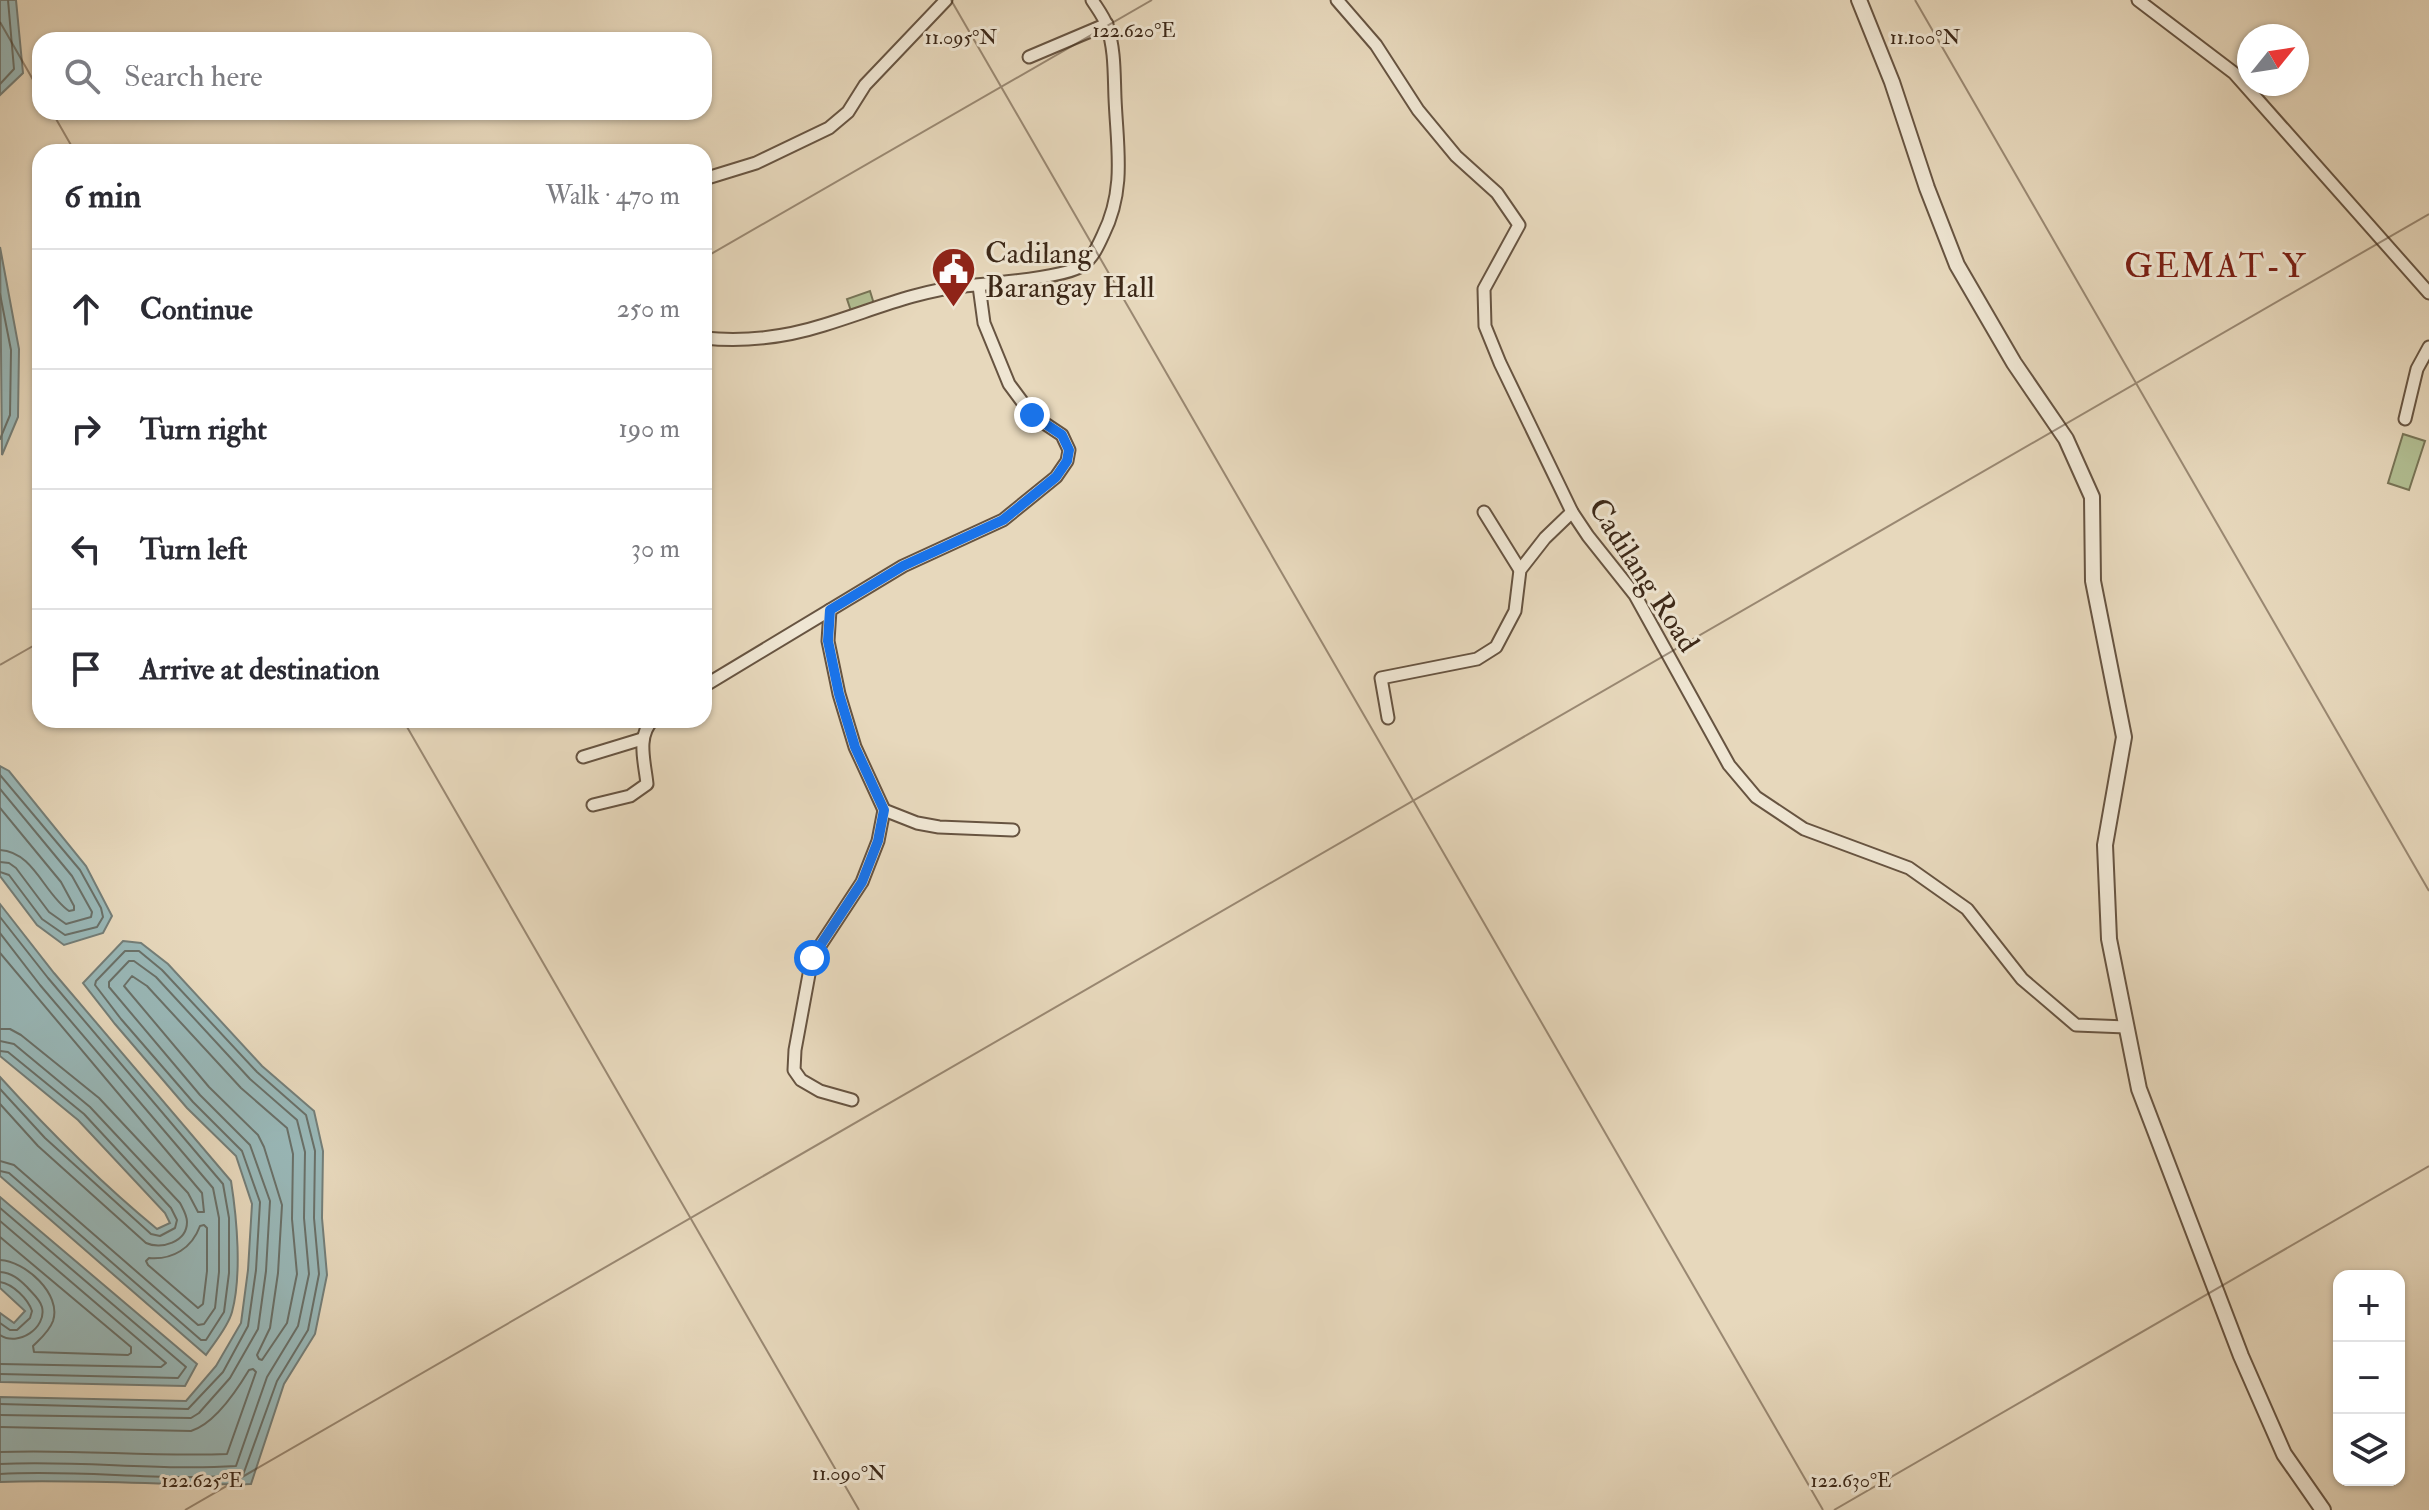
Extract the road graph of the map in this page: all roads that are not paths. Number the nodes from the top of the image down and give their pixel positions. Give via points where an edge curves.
1 (946, 0) edge
2 (1092, 0) edge
3 (1337, 0) edge
4 (1859, 0) edge
5 (2138, 0) edge
6 (1347, 5) edge
7 (1107, 24) junction
8 (1029, 57) dead end
9 (712, 177) edge
10 (979, 286) junction
11 (2429, 293) edge
12 (712, 339) edge
13 (2429, 347) edge
14 (2405, 419) dead end
15 (1484, 512) dead end
16 (1572, 512) junction
17 (1520, 570) junction
18 (830, 610) junction
19 (712, 681) edge
20 (1388, 718) dead end
21 (647, 728) edge
22 (642, 739) junction
23 (583, 757) dead end
24 (593, 805) dead end
25 (884, 810) junction
26 (1013, 830) dead end
27 (2126, 1027) junction
28 (852, 1100) dead end
29 (2323, 1510) edge

1 - 9 street via 829,128 756,163
2 - 7 street
3 - 6 street, Cadilang Road
4 - 27 street via 1957,265 2066,439 2092,497 2093,581 2124,737 2105,845 2109,939
5 - 11 street via 2234,73
6 - 16 street, Cadilang Road via 1418,110 1456,156 1497,193 1519,225 1484,289 1485,326
7 - 8 street
7 - 10 street via 1118,137 1112,218 1081,266
10 - 12 street via 942,289 782,335
10 - 18 street via 984,323 1009,384 1032,415 1062,435 1069,450 1067,461 1056,477 1003,520 903,566
13 - 14 street via 2417,369
15 - 17 street
16 - 17 street
16 - 27 street, Cadilang Road via 1635,595 1729,765 1756,797 1804,829 1909,868 1967,909 2022,979 2076,1025
17 - 20 street via 1515,611 1496,647 1477,659 1381,678
18 - 19 street
18 - 25 street via 828,641 839,694 855,747
21 - 22 street
22 - 23 street
22 - 24 street via 647,784 630,796
25 - 26 street via 939,827
25 - 28 street via 862,882 812,958 795,1050 794,1070 801,1080
27 - 29 street via 2139,1089 2241,1356 2284,1454

